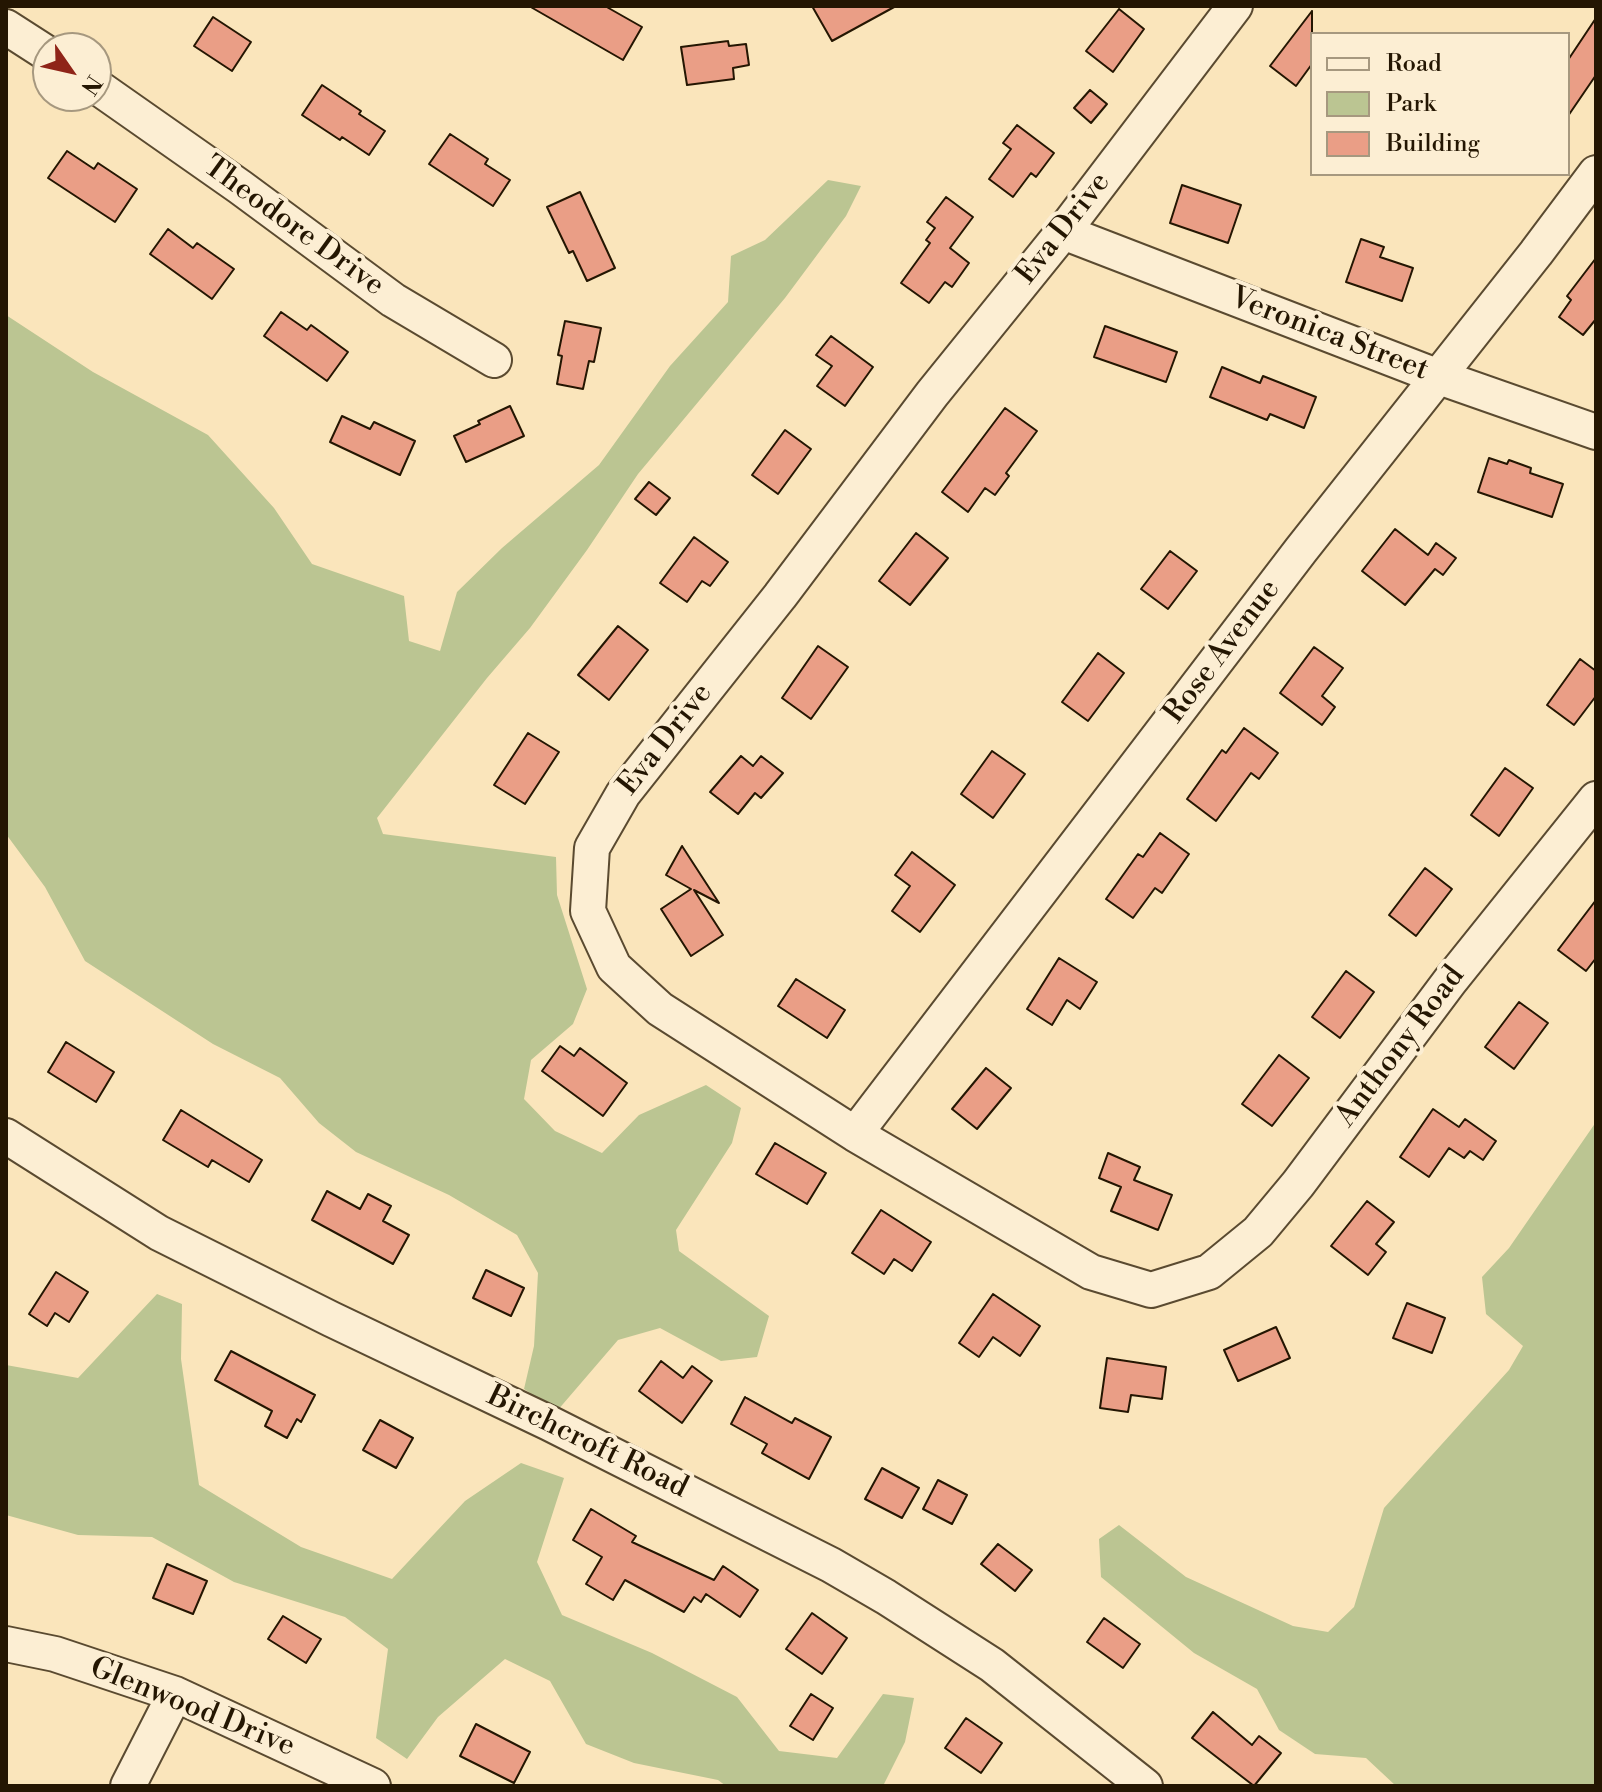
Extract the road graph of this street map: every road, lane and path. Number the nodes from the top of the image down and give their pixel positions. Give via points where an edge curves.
1 (11, 6) edge
2 (1235, 6) edge
3 (6, 13) edge
4 (6, 27) edge
5 (32, 44) edge
6 (112, 97) edge
7 (1596, 173) edge
8 (1063, 232) junction
9 (494, 360) dead end
10 (1439, 377) junction
11 (1596, 432) edge
12 (1596, 799) edge
13 (855, 1134) junction
14 (6, 1136) edge
15 (1192, 1278) joint
16 (6, 1644) edge
17 (175, 1694) junction
18 (128, 1786) edge
19 (373, 1786) edge
20 (1145, 1786) edge

1 - 3 street
2 - 8 street, Eva Drive
4 - 5 street
6 - 9 street, Theodore Drive via 393,300
7 - 10 street, Rose Avenue
8 - 10 street, Veronica Street
8 - 13 street, Eva Drive via 623,794 592,848 588,911 614,967 660,1009
10 - 11 street, Veronica Street
10 - 13 street, Rose Avenue
12 - 15 street, Anthony Road via 1258,1232 1209,1272
13 - 15 street, Eva Drive via 1091,1272 1151,1290
14 - 20 street, Birchcroft Road via 159,1233 831,1565 992,1665
16 - 17 street, Glenwood Drive via 55,1654
17 - 18 street
17 - 19 street, Glenwood Drive

